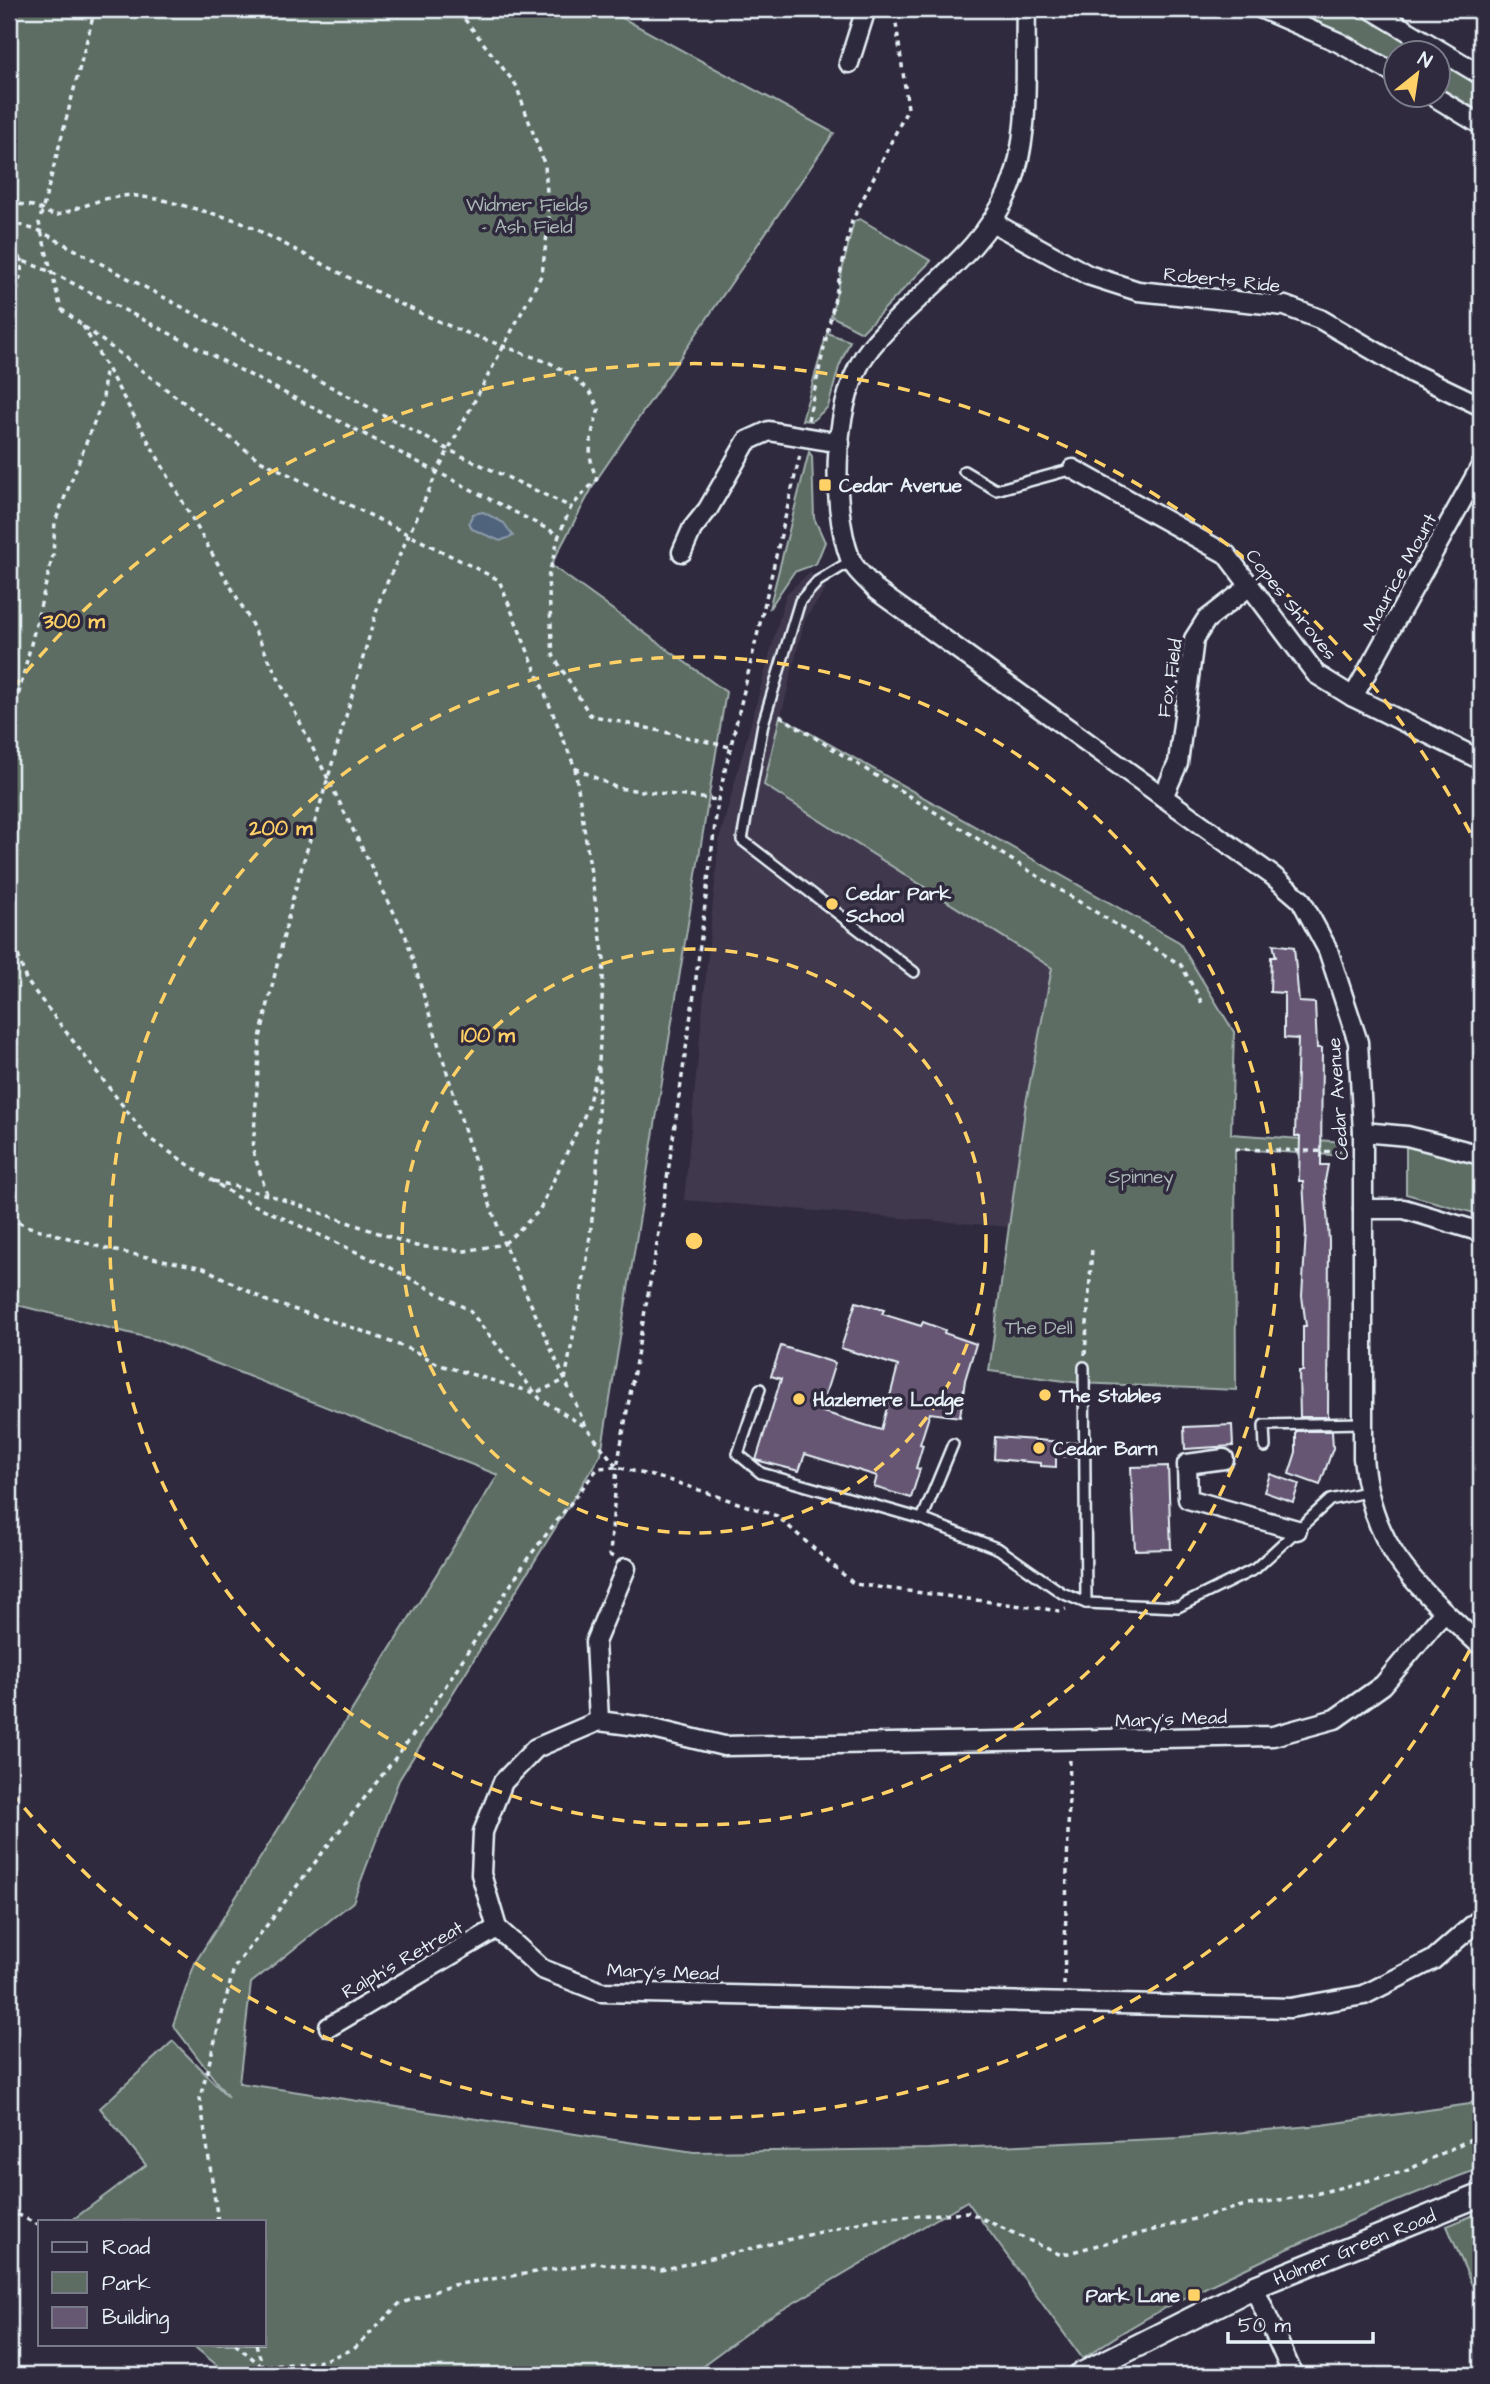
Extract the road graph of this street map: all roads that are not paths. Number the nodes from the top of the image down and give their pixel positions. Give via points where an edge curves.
1 (866, 9) edge
2 (1026, 9) edge
3 (1262, 9) edge
4 (1371, 9) edge
5 (849, 63) dead end
6 (1382, 67) edge
7 (1481, 75) edge
8 (1452, 107) edge
9 (1481, 125) edge
10 (992, 222) junction
11 (1481, 406) edge
12 (840, 443) junction
13 (1481, 466) edge
14 (1073, 468) joint
15 (964, 471) dead end
16 (682, 552) dead end
17 (851, 561) junction
18 (1250, 586) junction
19 (1353, 697) junction
20 (1481, 760) edge
21 (1163, 796) junction
22 (914, 972) dead end
23 (1363, 1132) junction
24 (1481, 1155) edge
25 (1363, 1209) junction
26 (1481, 1232) edge
27 (1084, 1367) road end
28 (760, 1389) dead end
29 (1363, 1423) junction
30 (953, 1444) dead end
31 (1265, 1447) dead end
32 (1224, 1459) dead end
33 (1366, 1492) junction
34 (922, 1519) junction
35 (1297, 1530) junction
36 (626, 1568) road end
37 (1086, 1603) junction
38 (1444, 1612) junction
39 (1481, 1646) edge
40 (598, 1721) junction
41 (1481, 1918) edge
42 (497, 1928) junction
43 (329, 2027) dead end
44 (1481, 2195) edge
45 (1254, 2287) junction
46 (1079, 2375) edge
47 (1293, 2375) edge

1 - 5 street
2 - 10 street, Cedar Avenue via 1021,146 1010,187
3 - 6 street
4 - 7 street
8 - 9 street
10 - 11 street, Roberts Ride via 1088,275 1138,291 1285,306 1320,319 1414,374
10 - 12 street, Cedar Avenue via 971,250 869,349 850,387
12 - 16 street via 769,431 747,441
12 - 17 street, Cedar Avenue via 837,483
13 - 19 street, Maurice Mount
14 - 15 lane via 996,490
14 - 18 street, Copes Shroves via 1226,554
17 - 21 street, Cedar Avenue via 877,591
17 - 22 lane via 818,580 800,601 763,724 743,840
18 - 19 street, Copes Shroves via 1316,674
18 - 21 street, Fox Field via 1206,621 1194,639 1178,763
19 - 20 street, Copes Shroves
21 - 23 street, Cedar Avenue via 1301,900 1328,950 1358,1042
23 - 24 street via 1407,1136
23 - 25 street, Cedar Avenue
25 - 26 street via 1404,1209
25 - 29 street, Cedar Avenue
27 - 37 lane
28 - 34 lane via 738,1454 761,1473
29 - 31 lane via 1264,1425
29 - 33 street, Cedar Avenue
30 - 34 lane
32 - 35 street via 1187,1464 1188,1499
33 - 35 lane via 1329,1500
33 - 38 street, Cedar Avenue via 1377,1526 1401,1569
34 - 37 lane via 999,1549 1062,1593
35 - 37 lane via 1255,1569 1178,1607
36 - 40 street via 595,1642
38 - 39 street, Cedar Avenue
38 - 40 street, Mary's Mead via 1383,1685 1335,1719 1273,1736 724,1746
40 - 42 street via 536,1748 503,1782 483,1832 481,1874
41 - 42 street, Mary's Mead via 1433,1960 1364,1994 1290,2008 601,1992 542,1969
42 - 43 street, Ralph's Retreat
44 - 45 street, Holmer Green Road
45 - 46 street, Holmer Green Road
45 - 47 street

